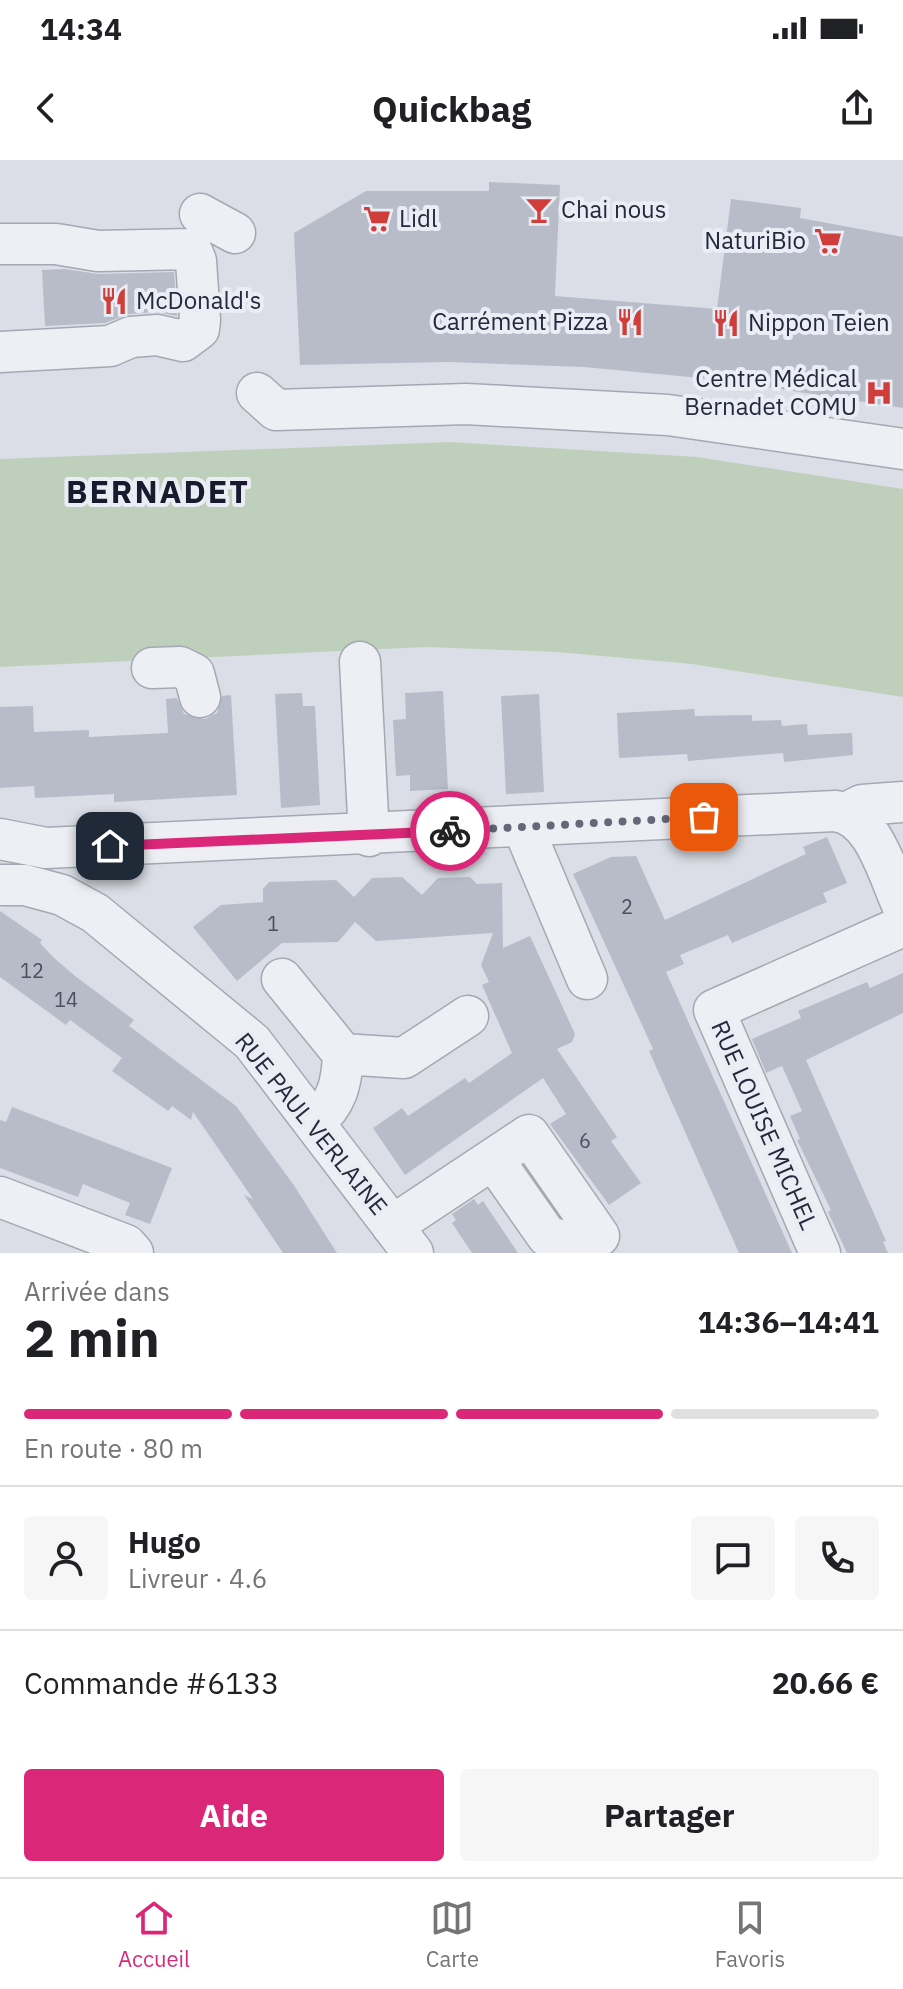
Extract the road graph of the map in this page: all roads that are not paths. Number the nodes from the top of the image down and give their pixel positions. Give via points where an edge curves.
1 (200, 214) dead end
2 (51, 221) dead end
3 (235, 233) dead end
4 (0, 243) edge
5 (0, 352) edge
6 (257, 393) dead end
7 (903, 449) edge
8 (360, 662) dead end
9 (152, 668) dead end
10 (200, 697) dead end
11 (903, 802) edge
12 (848, 812) junction
13 (523, 827) junction
14 (369, 836) junction
15 (0, 839) edge
16 (0, 885) edge
17 (903, 907) edge
18 (903, 926) edge
19 (282, 979) dead end
20 (587, 979) dead end
21 (468, 1016) dead end
22 (343, 1054) junction
23 (314, 1123) junction
24 (493, 1159) junction
25 (564, 1184) junction
26 (0, 1197) edge
27 (529, 1210) junction
28 (402, 1240) edge
29 (584, 1245) edge
30 (133, 1253) edge
31 (820, 1253) edge

1 - 3 street
2 - 4 street via 14,225
4 - 5 street via 98,251 191,249 200,320 199,329 183,341 157,335 110,346
6 - 7 street via 276,410 466,404 668,415
8 - 14 street
9 - 10 street via 180,667 194,674
11 - 12 street via 862,805
12 - 13 street
12 - 17 street via 867,830
13 - 14 street
13 - 20 street
14 - 15 street via 46,848
16 - 23 street, RUE PAUL VERLAINE via 62,895 95,913 252,1042
18 - 31 street, RUE LOUISE MICHEL via 714,1010
19 - 22 street
21 - 22 street via 404,1058
22 - 23 street via 342,1084 330,1109
23 - 28 street, RUE PAUL VERLAINE
24 - 25 street via 529,1135
24 - 27 street
24 - 28 street
25 - 27 street
25 - 29 street
26 - 30 street via 126,1245
27 - 29 street via 547,1236

